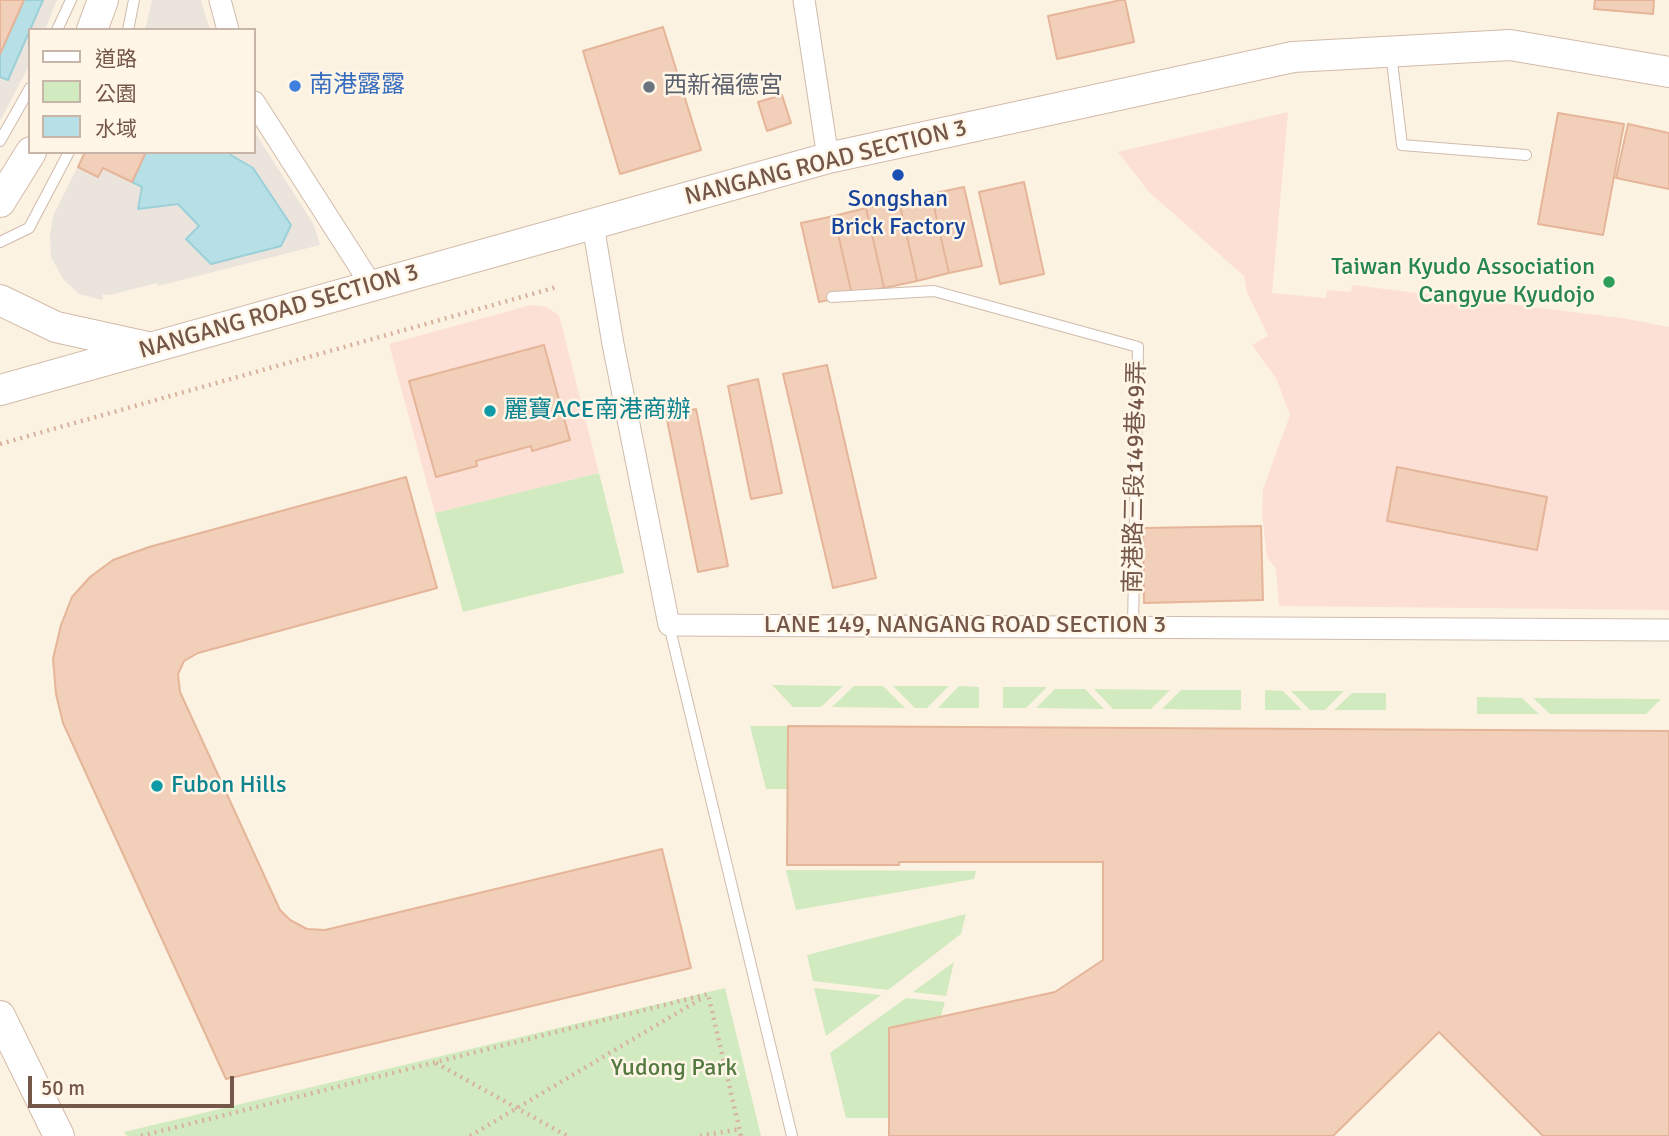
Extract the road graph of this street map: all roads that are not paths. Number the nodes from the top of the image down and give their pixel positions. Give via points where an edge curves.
1 (71, 0) edge
2 (103, 0) edge
3 (134, 0) edge
4 (220, 0) edge
5 (804, 0) edge
6 (58, 28) edge
7 (93, 28) edge
8 (128, 28) edge
9 (227, 28) edge
10 (1391, 53) junction
11 (1669, 72) edge
12 (28, 92) edge
13 (256, 105) edge
14 (0, 141) edge
15 (30, 154) edge
16 (68, 154) edge
17 (1526, 155) dead end
18 (828, 158) junction
19 (0, 202) edge
20 (593, 225) junction
21 (0, 242) edge
22 (372, 286) junction
23 (832, 297) dead end
24 (0, 300) edge
25 (150, 348) junction
26 (0, 390) edge
27 (669, 625) junction
28 (1133, 626) junction
29 (1669, 630) edge
30 (0, 1016) edge
31 (59, 1136) edge
32 (792, 1136) edge

1 - 6 lane
2 - 7 main road
3 - 8 lane
4 - 9 street
5 - 18 street
10 - 11 main road, NANGANG ROAD SECTION 3 via 1510,45
10 - 17 lane via 1402,145
10 - 18 main road, NANGANG ROAD SECTION 3 via 1293,57
12 - 14 lane
13 - 22 street
15 - 19 main road
16 - 21 lane via 29,228
18 - 20 main road, NANGANG ROAD SECTION 3
20 - 22 main road, NANGANG ROAD SECTION 3
20 - 27 street
22 - 25 main road, NANGANG ROAD SECTION 3
23 - 28 lane, 南港路三段149巷49弄 via 934,291 1138,347
24 - 25 main road via 56,327
25 - 26 main road, NANGANG ROAD SECTION 3
27 - 28 street, LANE 149, NANGANG ROAD SECTION 3
27 - 32 lane
28 - 29 street, LANE 149, NANGANG ROAD SECTION 3
30 - 31 main road

